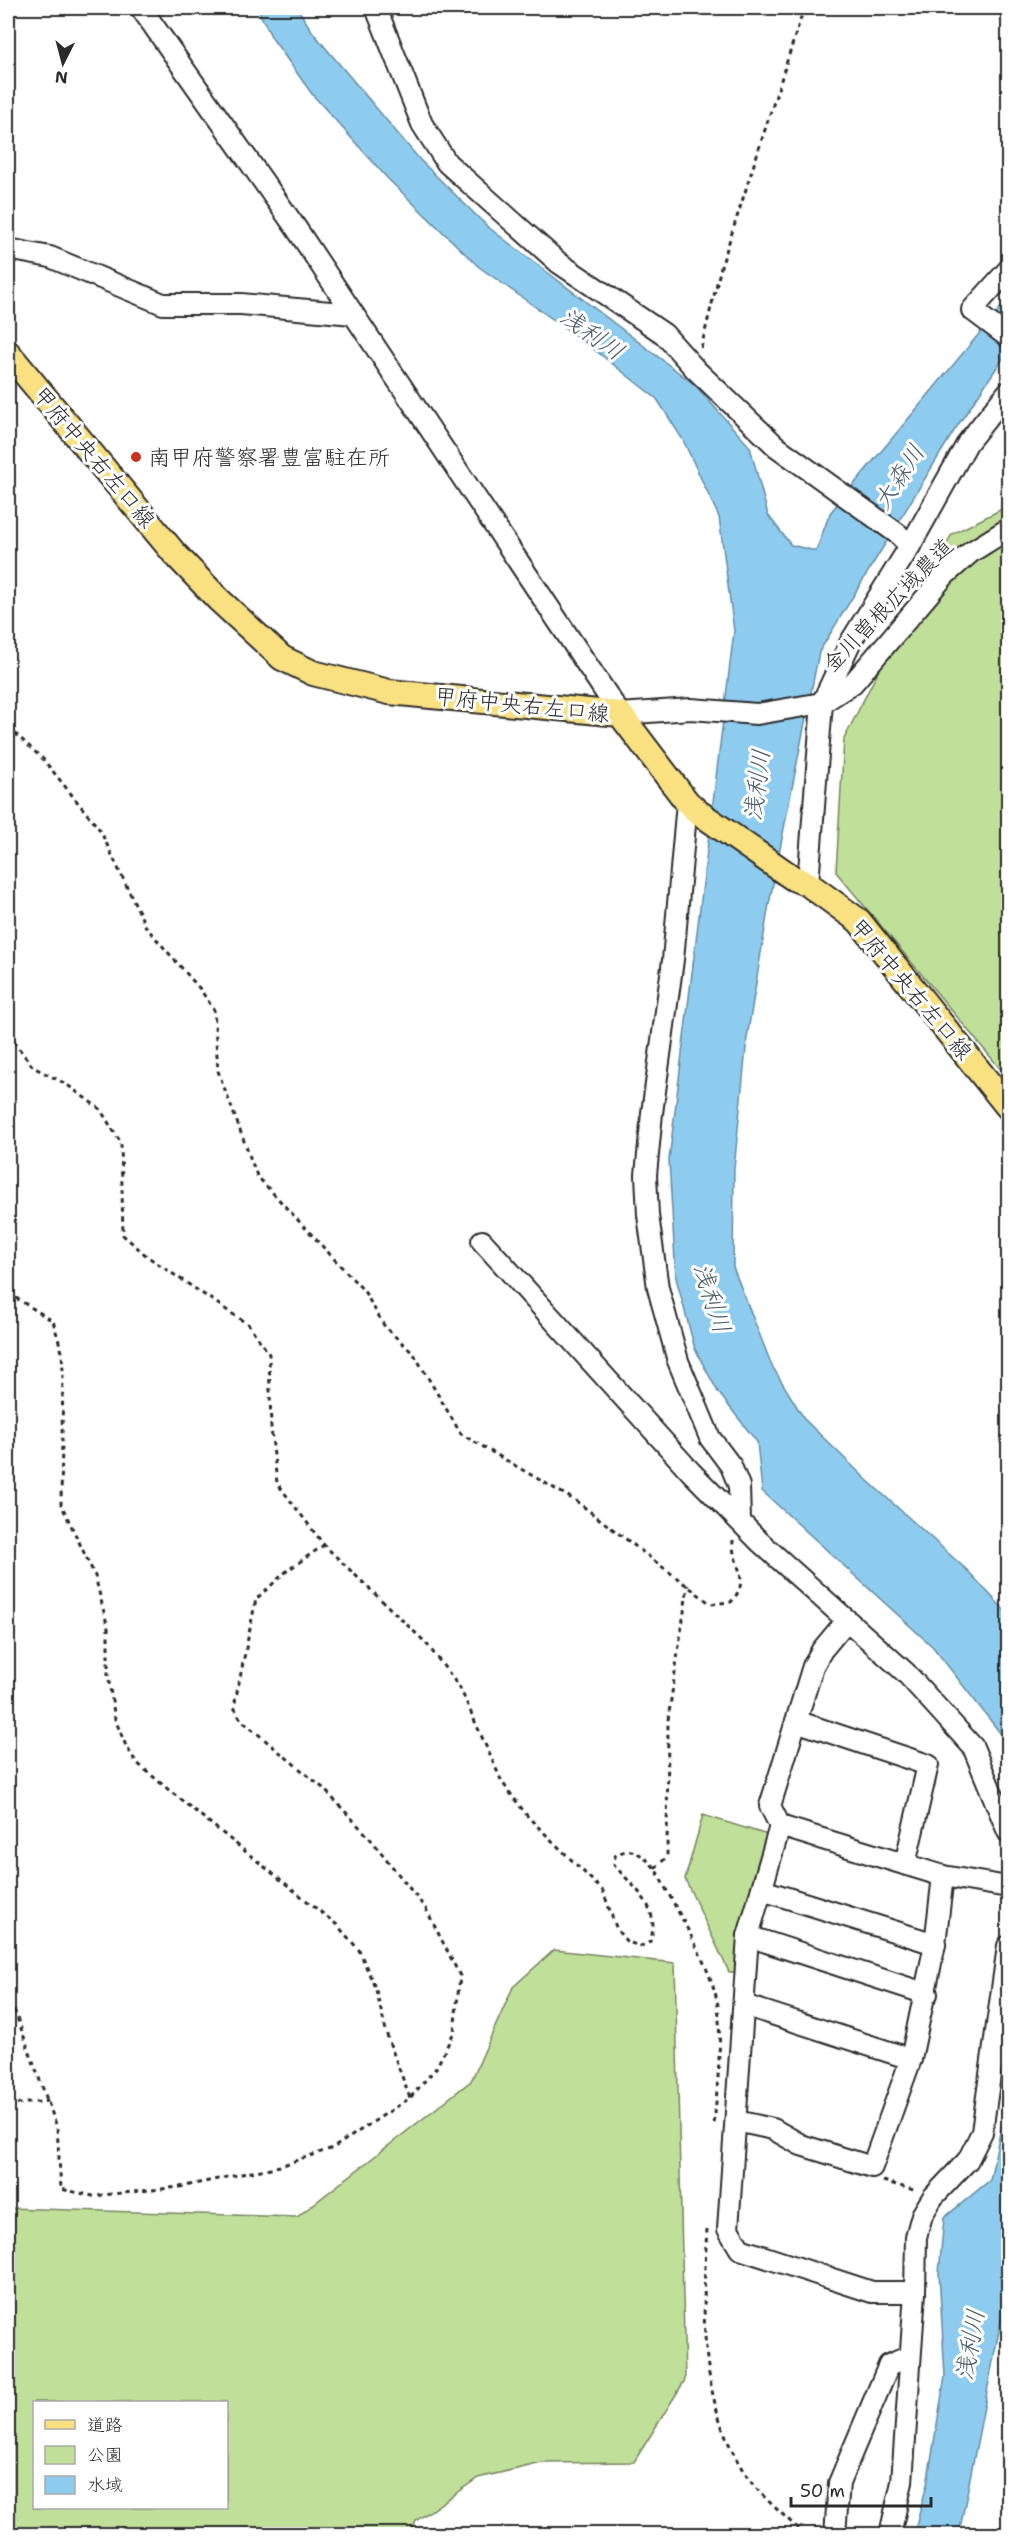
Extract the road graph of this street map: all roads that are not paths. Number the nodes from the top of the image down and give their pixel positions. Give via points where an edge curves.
1 (141, 8) edge
2 (376, 8) edge
3 (8, 249) edge
4 (1008, 270) edge
5 (353, 314) junction
6 (1008, 337) edge
7 (8, 353) edge
8 (1008, 392) edge
9 (1008, 529) edge
10 (910, 546) junction
11 (850, 641) junction
12 (873, 660) junction
13 (822, 702) junction
14 (620, 714) junction
15 (692, 807) junction
16 (800, 881) junction
17 (1008, 1107) edge
18 (482, 1240) dead end
19 (740, 1521) junction
20 (847, 1620) junction
21 (796, 1721) junction
22 (780, 1826) junction
23 (1008, 1832) edge
24 (905, 1864) junction
25 (943, 1876) junction
26 (1008, 1887) edge
27 (762, 1890) junction
28 (748, 1936) junction
29 (935, 1944) junction
30 (1008, 1946) edge
31 (927, 1994) junction
32 (744, 2005) junction
33 (911, 2059) junction
34 (736, 2121) junction
35 (915, 2292) junction
36 (910, 2356) junction
37 (835, 2535) edge
38 (890, 2535) edge

1 - 5 street
2 - 10 street via 422,124 447,163 559,263 664,334 777,447
3 - 5 street via 50,257 163,304 241,304
4 - 6 street via 972,310
5 - 14 street
7 - 14 main road, 甲府中央右左口線 via 174,553 282,658 323,676 389,692
8 - 10 street via 969,442
9 - 12 street, 金川曽根広域農道 via 971,552 945,575
10 - 11 street
11 - 12 street
11 - 13 street
12 - 13 street, 金川曽根広域農道 via 853,683
13 - 14 street, 金川曽根広域農道 via 757,714 691,709
13 - 16 street
14 - 15 main road, 甲府中央右左口線
15 - 16 main road, 甲府中央右左口線
15 - 19 street via 650,1134 648,1215 658,1288 678,1361 710,1438 739,1486
16 - 17 main road, 甲府中央右左口線 via 859,921
18 - 19 street
19 - 20 street
20 - 21 street via 813,1665
20 - 23 street via 906,1673 973,1747
21 - 22 street via 770,1806
21 - 24 street via 928,1765
22 - 24 street
22 - 27 street
24 - 25 street
25 - 26 street
25 - 29 street
27 - 28 street
27 - 29 street
28 - 31 street
28 - 32 street
29 - 31 street
30 - 35 street via 982,2132 968,2160 933,2197 922,2216 916,2237
31 - 33 street
32 - 33 street
32 - 34 street
33 - 34 street via 872,2168 801,2145 773,2129
34 - 35 street via 728,2229 740,2249 872,2292
35 - 36 street
36 - 37 street via 889,2365 839,2483
36 - 38 street via 902,2482

